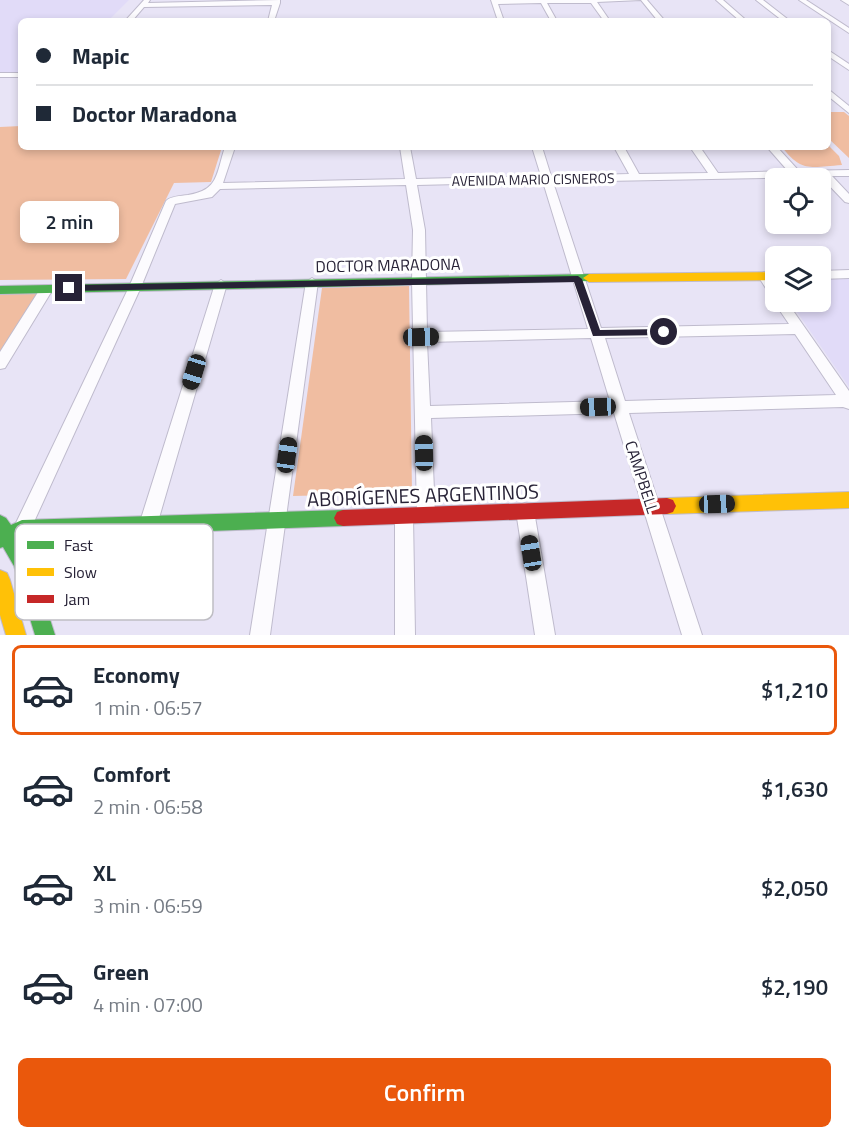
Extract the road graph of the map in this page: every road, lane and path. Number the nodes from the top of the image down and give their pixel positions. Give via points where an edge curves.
1 (638, 0) edge
2 (644, 0) edge
3 (719, 0) edge
4 (759, 0) edge
5 (802, 0) edge
6 (844, 0) edge
7 (494, 1) edge
8 (543, 1) edge
9 (145, 2) edge
10 (217, 2) edge
11 (277, 2) edge
12 (594, 3) dead end
13 (849, 3) edge
14 (131, 18) edge
15 (272, 18) edge
16 (500, 18) edge
17 (552, 18) edge
18 (605, 18) edge
19 (659, 18) edge
20 (740, 18) edge
21 (783, 18) edge
22 (829, 18) edge
23 (831, 20) edge
24 (849, 24) edge
25 (831, 25) edge
26 (839, 25) junction
27 (849, 32) edge
28 (831, 54) edge
29 (831, 65) edge
30 (848, 66) edge
31 (0, 75) edge
32 (18, 75) edge
33 (831, 94) edge
34 (831, 109) edge
35 (849, 109) edge
36 (229, 150) edge
37 (405, 150) edge
38 (538, 150) edge
39 (622, 150) edge
40 (697, 150) edge
41 (775, 150) edge
42 (791, 168) edge
43 (849, 173) edge
44 (831, 174) edge
45 (765, 175) edge
46 (715, 176) junction
47 (635, 177) junction
48 (548, 179) junction
49 (831, 181) edge
50 (410, 182) junction
51 (217, 186) junction
52 (849, 200) edge
53 (831, 274) edge
54 (849, 274) edge
55 (765, 276) edge
56 (578, 279) junction
57 (418, 281) junction
58 (312, 282) junction
59 (221, 284) junction
60 (135, 287) junction
61 (47, 289) junction
62 (0, 290) edge
63 (788, 312) edge
64 (800, 329) junction
65 (597, 333) junction
66 (421, 337) junction
67 (0, 364) edge
68 (849, 402) edge
69 (620, 407) junction
70 (423, 412) junction
71 (849, 500) edge
72 (652, 507) junction
73 (525, 511) junction
74 (426, 515) junction
75 (404, 516) junction
76 (277, 520) junction
77 (148, 524) edge
78 (174, 524) edge
79 (7, 532) edge
80 (15, 548) edge
81 (0, 580) edge
82 (40, 620) edge
83 (16, 635) edge
84 (45, 635) edge
85 (260, 635) edge
86 (405, 635) edge
87 (545, 635) edge
88 (692, 635) edge

1 - 8 street
2 - 19 street
3 - 20 street
4 - 21 street
5 - 22 street
6 - 13 street
7 - 8 street
7 - 16 street
8 - 17 street
9 - 10 street
9 - 14 street
10 - 11 street
11 - 15 street
12 - 18 street
23 - 26 street
24 - 26 street
25 - 26 street
26 - 27 street
28 - 30 street
29 - 30 street
31 - 32 street
33 - 35 street
34 - 35 street
36 - 51 street
37 - 50 street
38 - 48 street, CAMPBELL
39 - 47 street
40 - 46 street
41 - 42 street
43 - 44 street, AVENIDA MARIO CISNEROS
45 - 46 street, AVENIDA MARIO CISNEROS
46 - 47 street, AVENIDA MARIO CISNEROS
47 - 48 street, AVENIDA MARIO CISNEROS
48 - 50 street, AVENIDA MARIO CISNEROS
48 - 56 street, CAMPBELL
49 - 52 street
50 - 51 street, AVENIDA MARIO CISNEROS
50 - 57 street via 418,230
51 - 60 street via 208,195 171,201
53 - 54 street
55 - 56 street, DOCTOR MARADONA
56 - 57 street, DOCTOR MARADONA
56 - 65 street, CAMPBELL
57 - 58 street, DOCTOR MARADONA
57 - 66 street
58 - 59 street, DOCTOR MARADONA
58 - 76 street
59 - 60 street, DOCTOR MARADONA
59 - 77 street
60 - 61 street, DOCTOR MARADONA
60 - 79 street
61 - 62 street, DOCTOR MARADONA
61 - 67 street
63 - 64 street
64 - 65 street
64 - 68 street
65 - 66 street
65 - 69 street, CAMPBELL
66 - 70 street
68 - 69 street
69 - 70 street
69 - 72 street, CAMPBELL
70 - 74 street
71 - 72 street, ABORÍGENES ARGENTINOS
72 - 73 street, ABORÍGENES ARGENTINOS
72 - 88 street, CAMPBELL
73 - 74 street, ABORÍGENES ARGENTINOS
73 - 87 street
74 - 75 street, ABORÍGENES ARGENTINOS
75 - 76 street, ABORÍGENES ARGENTINOS
75 - 86 street
76 - 78 street, ABORÍGENES ARGENTINOS
76 - 85 street
79 - 80 street
81 - 83 street
82 - 84 street

